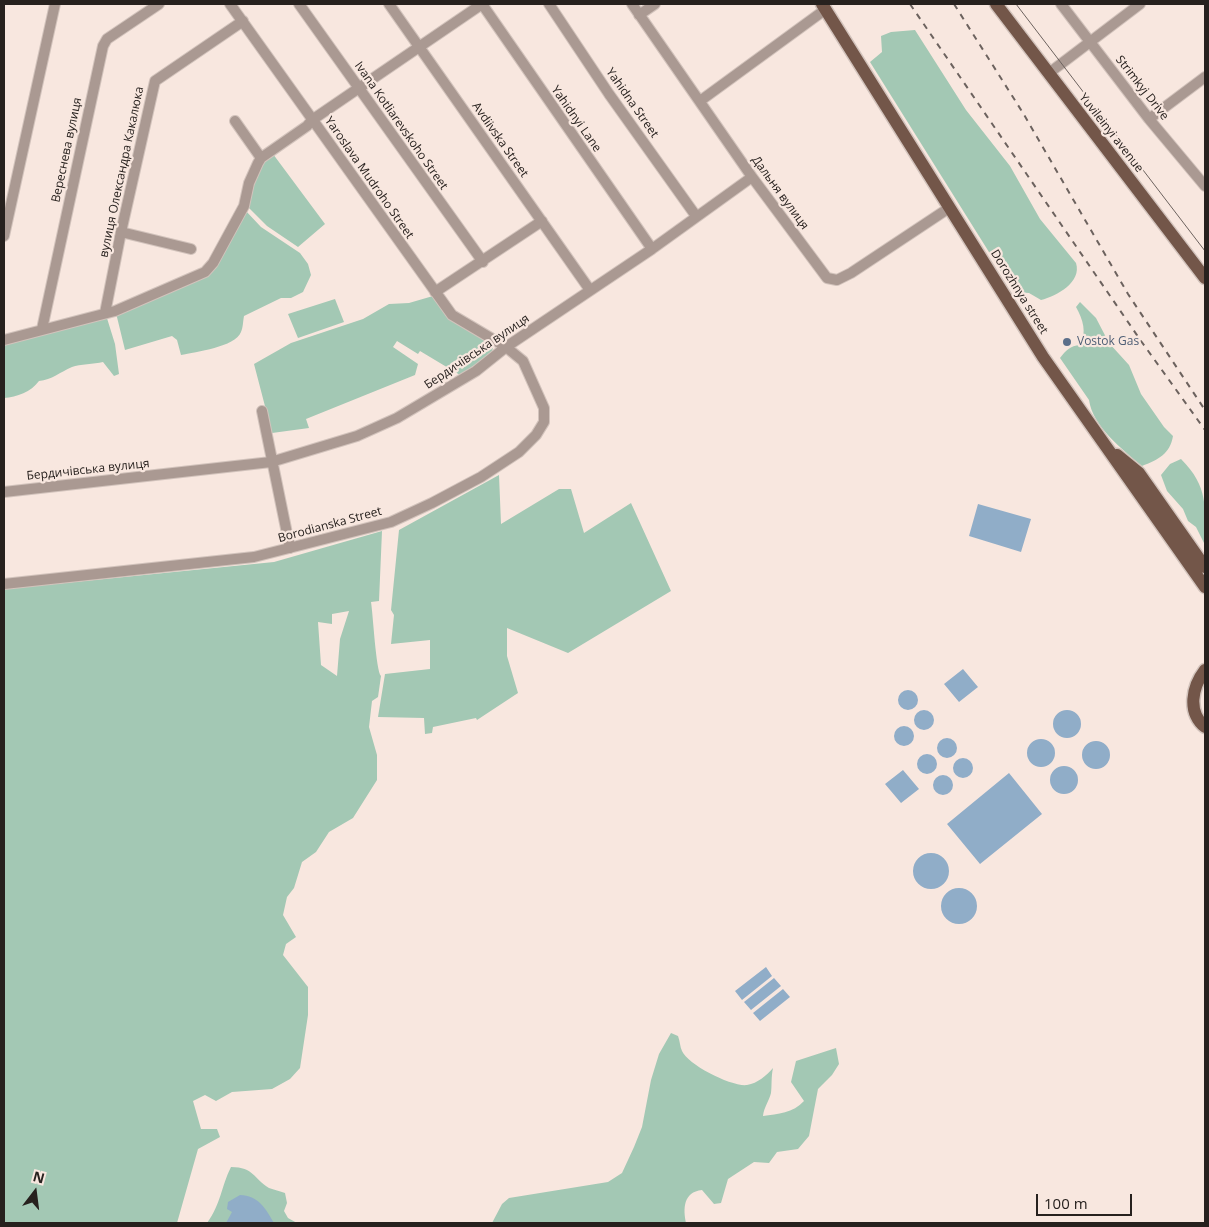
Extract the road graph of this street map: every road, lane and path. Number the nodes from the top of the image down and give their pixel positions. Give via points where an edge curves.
1 (55, 4) edge
2 (159, 4) edge
3 (230, 4) edge
4 (299, 4) edge
5 (388, 4) edge
6 (482, 4) edge
7 (549, 4) edge
8 (632, 4) edge
9 (655, 4) edge
10 (996, 4) edge
11 (1061, 4) edge
12 (1140, 4) edge
13 (824, 7) edge
14 (639, 15) junction
15 (243, 21) junction
16 (1090, 42) junction
17 (420, 48) junction
18 (1048, 73) junction
19 (1205, 77) edge
20 (360, 89) junction
21 (700, 101) junction
22 (1149, 119) junction
23 (312, 120) junction
24 (235, 121) dead end
25 (261, 158) junction
26 (752, 177) junction
27 (1205, 186) edge
28 (949, 208) junction
29 (696, 216) junction
30 (542, 221) junction
31 (121, 232) junction
32 (4, 236) edge
33 (652, 248) junction
34 (191, 249) dead end
35 (483, 262) junction
36 (1205, 278) edge
37 (590, 290) junction
38 (435, 292) junction
39 (105, 313) junction
40 (42, 329) junction
41 (4, 340) edge
42 (506, 347) junction
43 (262, 411) dead end
44 (1102, 442) junction
45 (271, 462) junction
46 (4, 492) edge
47 (290, 548) junction
48 (1205, 567) edge
49 (4, 584) edge
50 (1205, 587) edge
51 (1205, 670) edge
52 (1204, 726) edge

1 - 32 street
2 - 40 street, Вереснева вулиця via 107,39 102,46
3 - 15 street, Yaroslava Mudroho Street
4 - 20 street, Ivana Kotliarevskoho Street
5 - 17 street, Avdiivska Street
6 - 17 street
6 - 33 street, Yahidnyi Lane
7 - 29 street, Yahidna Street
8 - 14 street, Дальня вулиця
9 - 14 street
10 - 18 main road, Yuvileinyi avenue
11 - 16 street, Strimkyj Drive
12 - 16 street
13 - 21 street
13 - 28 main road, Dorozhnya street
14 - 21 street, Дальня вулиця
15 - 23 street, Yaroslava Mudroho Street
15 - 31 street, вулиця Олександра Какалюка via 156,81
16 - 18 street
16 - 22 street, Strimkyj Drive
17 - 20 street
17 - 30 street, Avdiivska Street
18 - 36 main road, Yuvileinyi avenue
19 - 22 street
20 - 23 street
20 - 35 street, Ivana Kotliarevskoho Street
21 - 26 street, Дальня вулиця
22 - 27 street, Strimkyj Drive
23 - 25 street
23 - 38 street, Yaroslava Mudroho Street
24 - 25 street
25 - 39 street via 249,184 244,206 214,263 205,272
26 - 28 street, Дальня вулиця via 827,278 832,280 852,273
26 - 29 street, Бердичівська вулиця
28 - 44 main road, Dorozhnya street
29 - 33 street, Бердичівська вулиця
30 - 35 street
30 - 37 street, Avdiivska Street
31 - 34 street
31 - 39 street, вулиця Олександра Какалюка
33 - 37 street, Бердичівська вулиця
35 - 38 street
37 - 42 street, Бердичівська вулиця
38 - 42 street, Yaroslava Mudroho Street via 452,315
39 - 40 street
40 - 41 street
42 - 45 street, Бердичівська вулиця via 476,370 397,418 357,436
42 - 47 street, Borodianska Street via 523,361 545,416 541,428 519,452 481,477 391,522
43 - 45 street
44 - 48 main road via 1139,473
44 - 50 main road, Dorozhnya street
45 - 46 street, Бердичівська вулиця
45 - 47 street
47 - 49 street, Borodianska Street via 254,557
51 - 52 main road via 1193,694 1194,710

